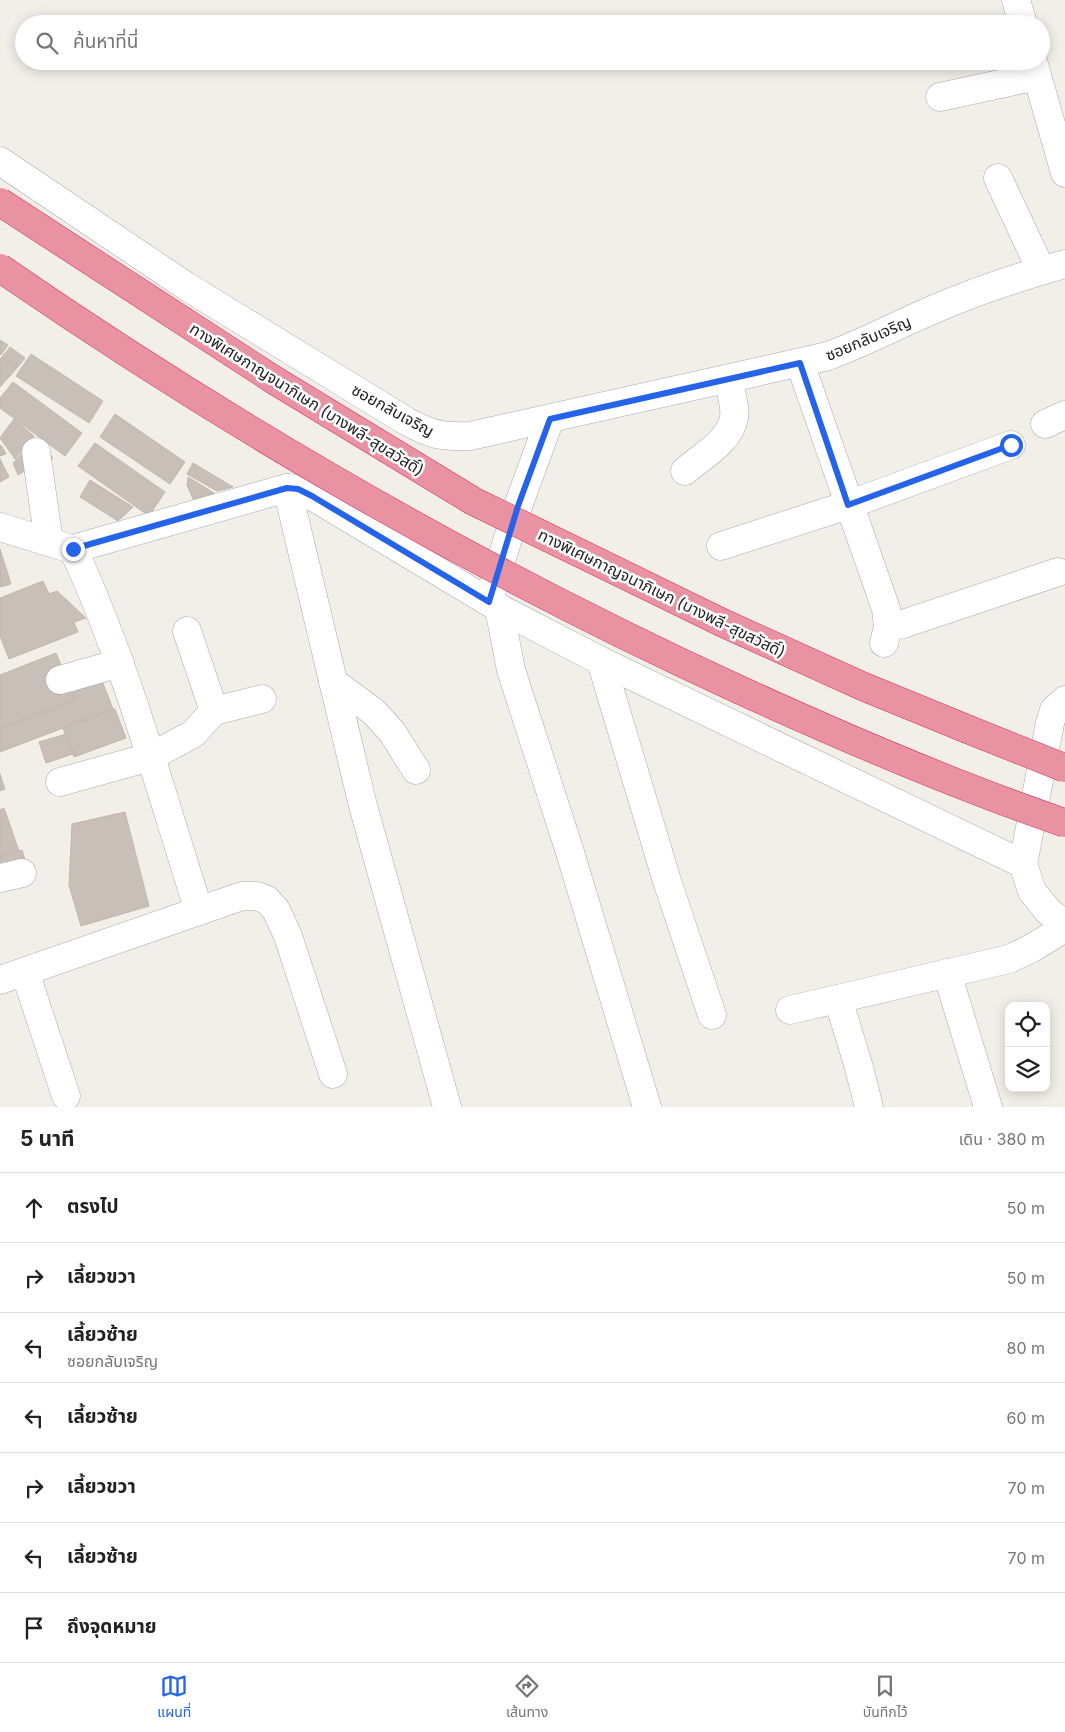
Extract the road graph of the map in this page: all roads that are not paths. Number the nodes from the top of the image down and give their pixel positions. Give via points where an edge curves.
1 (1016, 0) edge
2 (1020, 15) edge
3 (1028, 70) edge
4 (1036, 70) edge
5 (940, 96) dead end
6 (0, 161) edge
7 (1065, 173) edge
8 (998, 178) dead end
9 (0, 202) edge
10 (1053, 267) edge
11 (0, 268) edge
12 (800, 363) junction
13 (728, 379) junction
14 (550, 419) junction
15 (1011, 445) dead end
16 (36, 452) dead end
17 (685, 471) dead end
18 (287, 488) junction
19 (848, 505) junction
20 (0, 527) edge
21 (61, 545) junction
22 (721, 546) dead end
23 (1058, 572) dead end
24 (494, 605) junction
25 (188, 631) dead end
26 (601, 662) junction
27 (120, 663) junction
28 (60, 680) dead end
29 (333, 682) junction
30 (262, 699) dead end
31 (1065, 700) edge
32 (214, 711) junction
33 (967, 729) junction
34 (1065, 751) edge
35 (150, 757) junction
36 (1065, 768) edge
37 (416, 770) dead end
38 (60, 782) dead end
39 (1007, 803) junction
40 (1065, 823) edge
41 (1065, 829) edge
42 (1023, 864) junction
43 (199, 911) junction
44 (1065, 926) edge
45 (947, 973) junction
46 (13, 976) edge
47 (838, 999) junction
48 (790, 1010) dead end
49 (712, 1015) dead end
50 (334, 1074) dead end
51 (66, 1096) dead end
52 (868, 1103) edge
53 (447, 1107) edge
54 (648, 1107) edge
55 (988, 1107) edge

1 - 2 street
3 - 5 street
4 - 7 street
6 - 14 street, ซอยกลับเจริญ via 186,286 429,433 444,437 470,436
8 - 10 street
9 - 33 highway, ทางพิเศษกาญจนาภิเษก (บางพลี-สุขสวัสดิ์), bridge via 274,380 473,501 794,656
10 - 12 street, ซอยกลับเจริญ via 936,308 836,353
11 - 39 highway, bridge via 244,428 452,546 632,641 841,736
12 - 13 street, ซอยกลับเจริญ
12 - 19 street
13 - 14 street, ซอยกลับเจริญ
13 - 17 street via 735,416 732,427
14 - 24 street via 518,506
15 - 19 street
16 - 21 street
18 - 21 street
18 - 24 street via 312,496
18 - 29 street
19 - 22 street
19 - 23 street via 886,609 886,635 903,624
20 - 21 street
21 - 27 street via 99,604
24 - 26 street
24 - 54 street via 511,670 570,849
25 - 32 street
26 - 42 street
26 - 49 street via 667,881
27 - 28 street
27 - 35 street
29 - 37 street via 374,712 392,732
29 - 53 street via 362,802
30 - 32 street
31 - 42 street via 1054,710 1050,723
32 - 35 street via 193,734
33 - 34 highway, bridge
33 - 36 highway, ทางพิเศษกาญจนาภิเษก (บางพลี-สุขสวัสดิ์), bridge
35 - 38 street
35 - 43 street
39 - 40 highway, bridge
39 - 41 highway, bridge
42 - 44 street via 1032,891
43 - 46 street
43 - 50 street via 242,896 258,896 276,910 288,936
44 - 45 street via 1009,959
45 - 47 street
45 - 55 street
46 - 51 street
47 - 48 street
47 - 52 street

